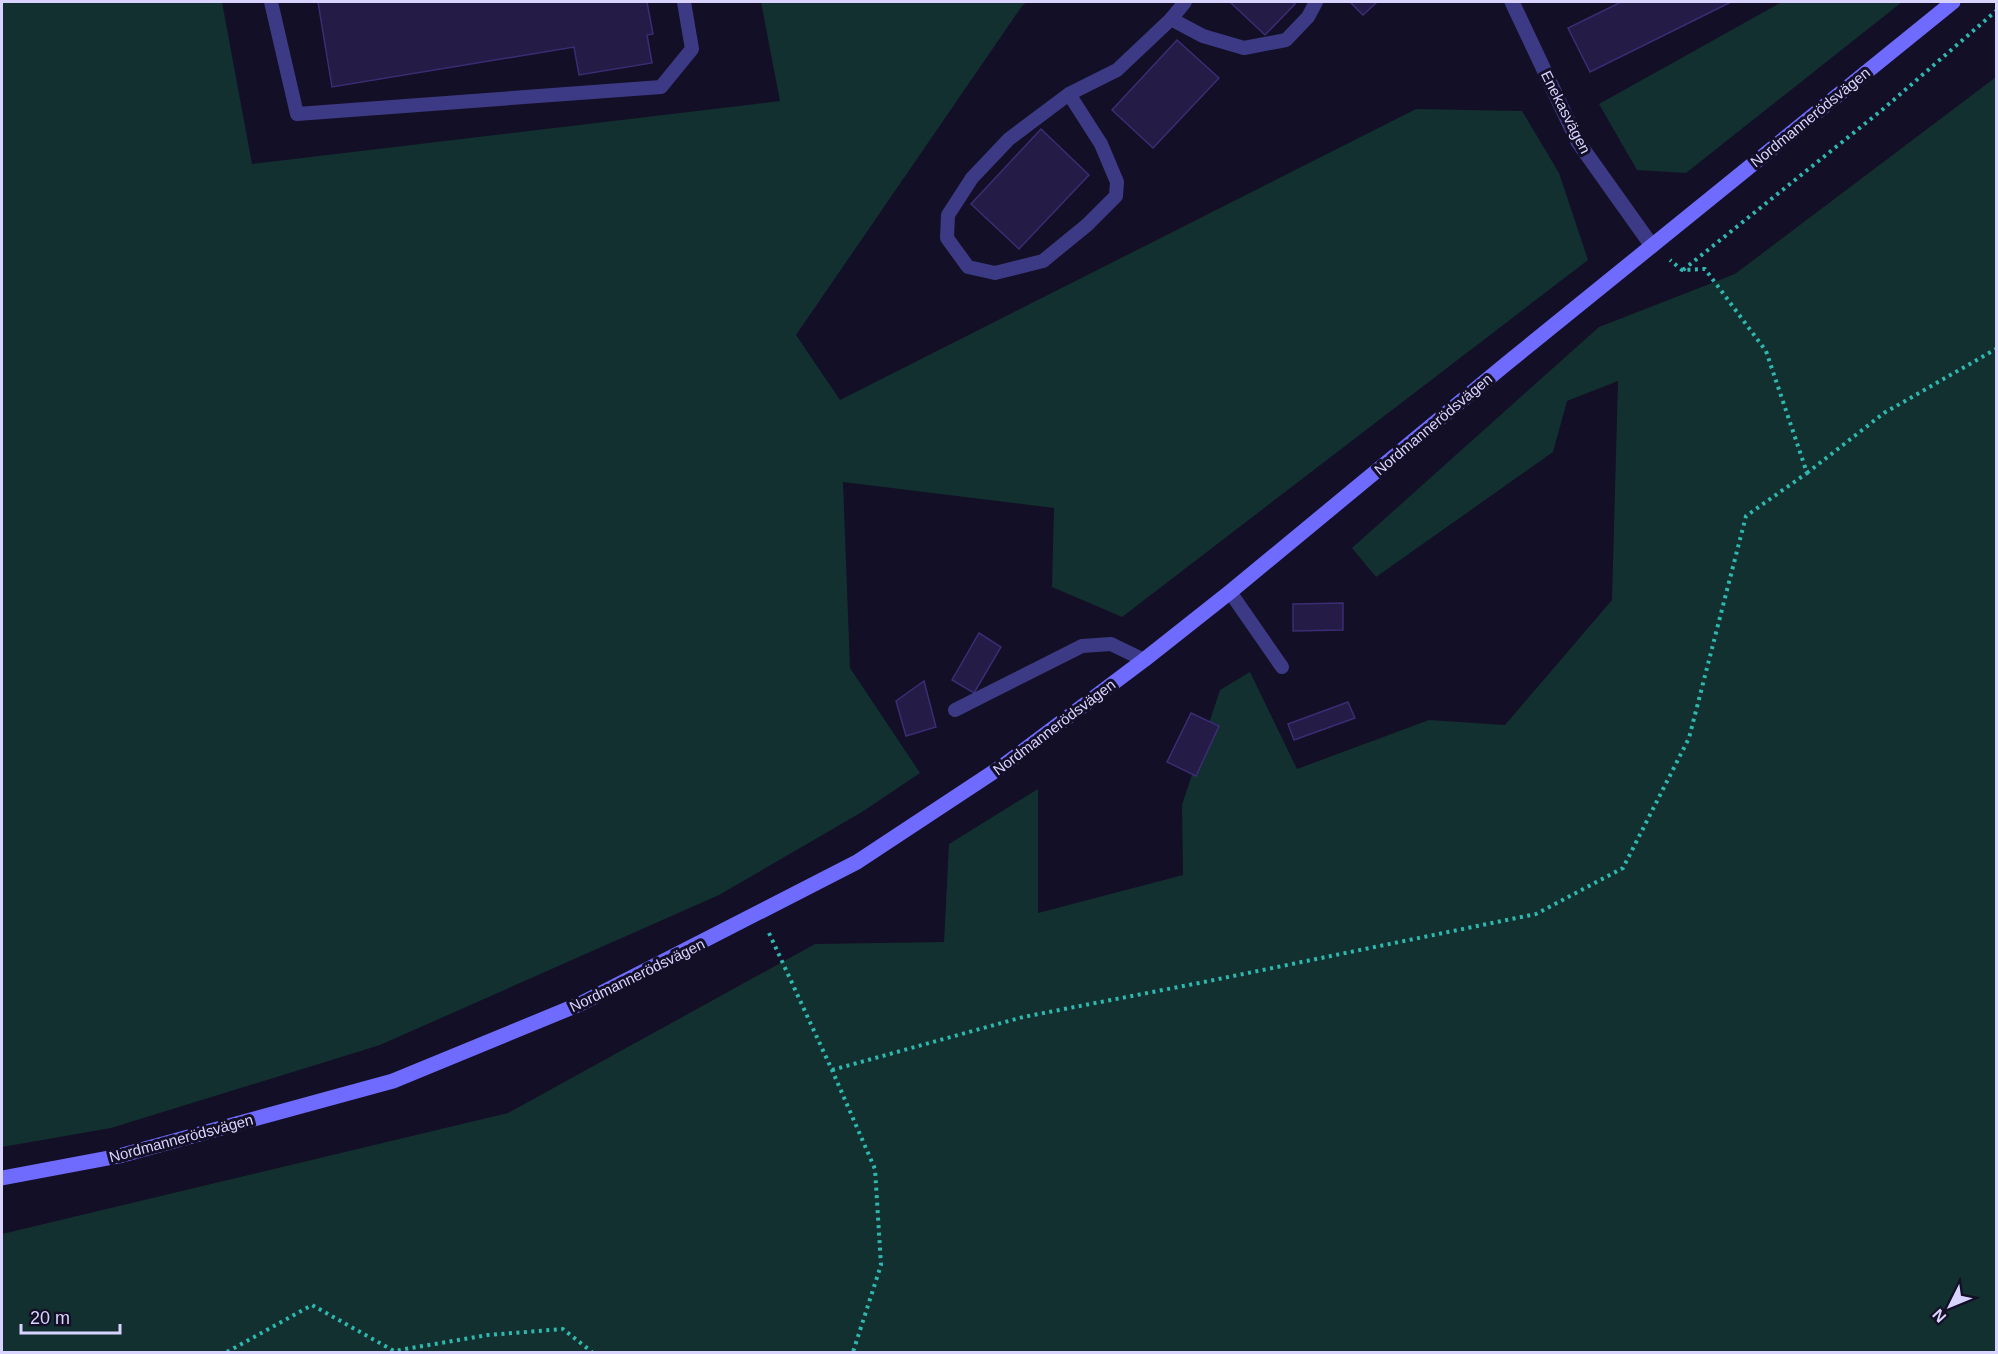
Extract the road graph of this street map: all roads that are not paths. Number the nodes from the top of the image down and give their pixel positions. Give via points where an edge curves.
1 (271, 2) edge
2 (684, 2) edge
3 (1185, 2) edge
4 (1316, 2) edge
5 (1512, 2) edge
6 (1953, 2) edge
7 (1171, 20) junction
8 (1069, 94) junction
9 (1652, 246) junction
10 (1230, 592) junction
11 (1144, 660) junction
12 (1282, 667) dead end
13 (956, 710) dead end
14 (2, 1178) edge

1 - 2 lane via 297,114 661,87 692,49
3 - 7 lane
4 - 7 lane via 1308,17 1286,40 1244,48 1203,36
5 - 9 street, Enekasvägen via 1578,142
6 - 9 main road, Nordmannerödsvägen
7 - 8 lane via 1117,70
8 - 8 lane via 1009,139 972,178 948,215 947,238 968,267 995,273 1043,261 1116,196 1117,182 1101,144
9 - 10 main road, Nordmannerödsvägen
10 - 11 main road, Nordmannerödsvägen
10 - 12 lane
11 - 13 lane via 1111,644 1082,646
11 - 14 main road, Nordmannerödsvägen via 1004,765 857,862 580,1004 393,1081 119,1156

